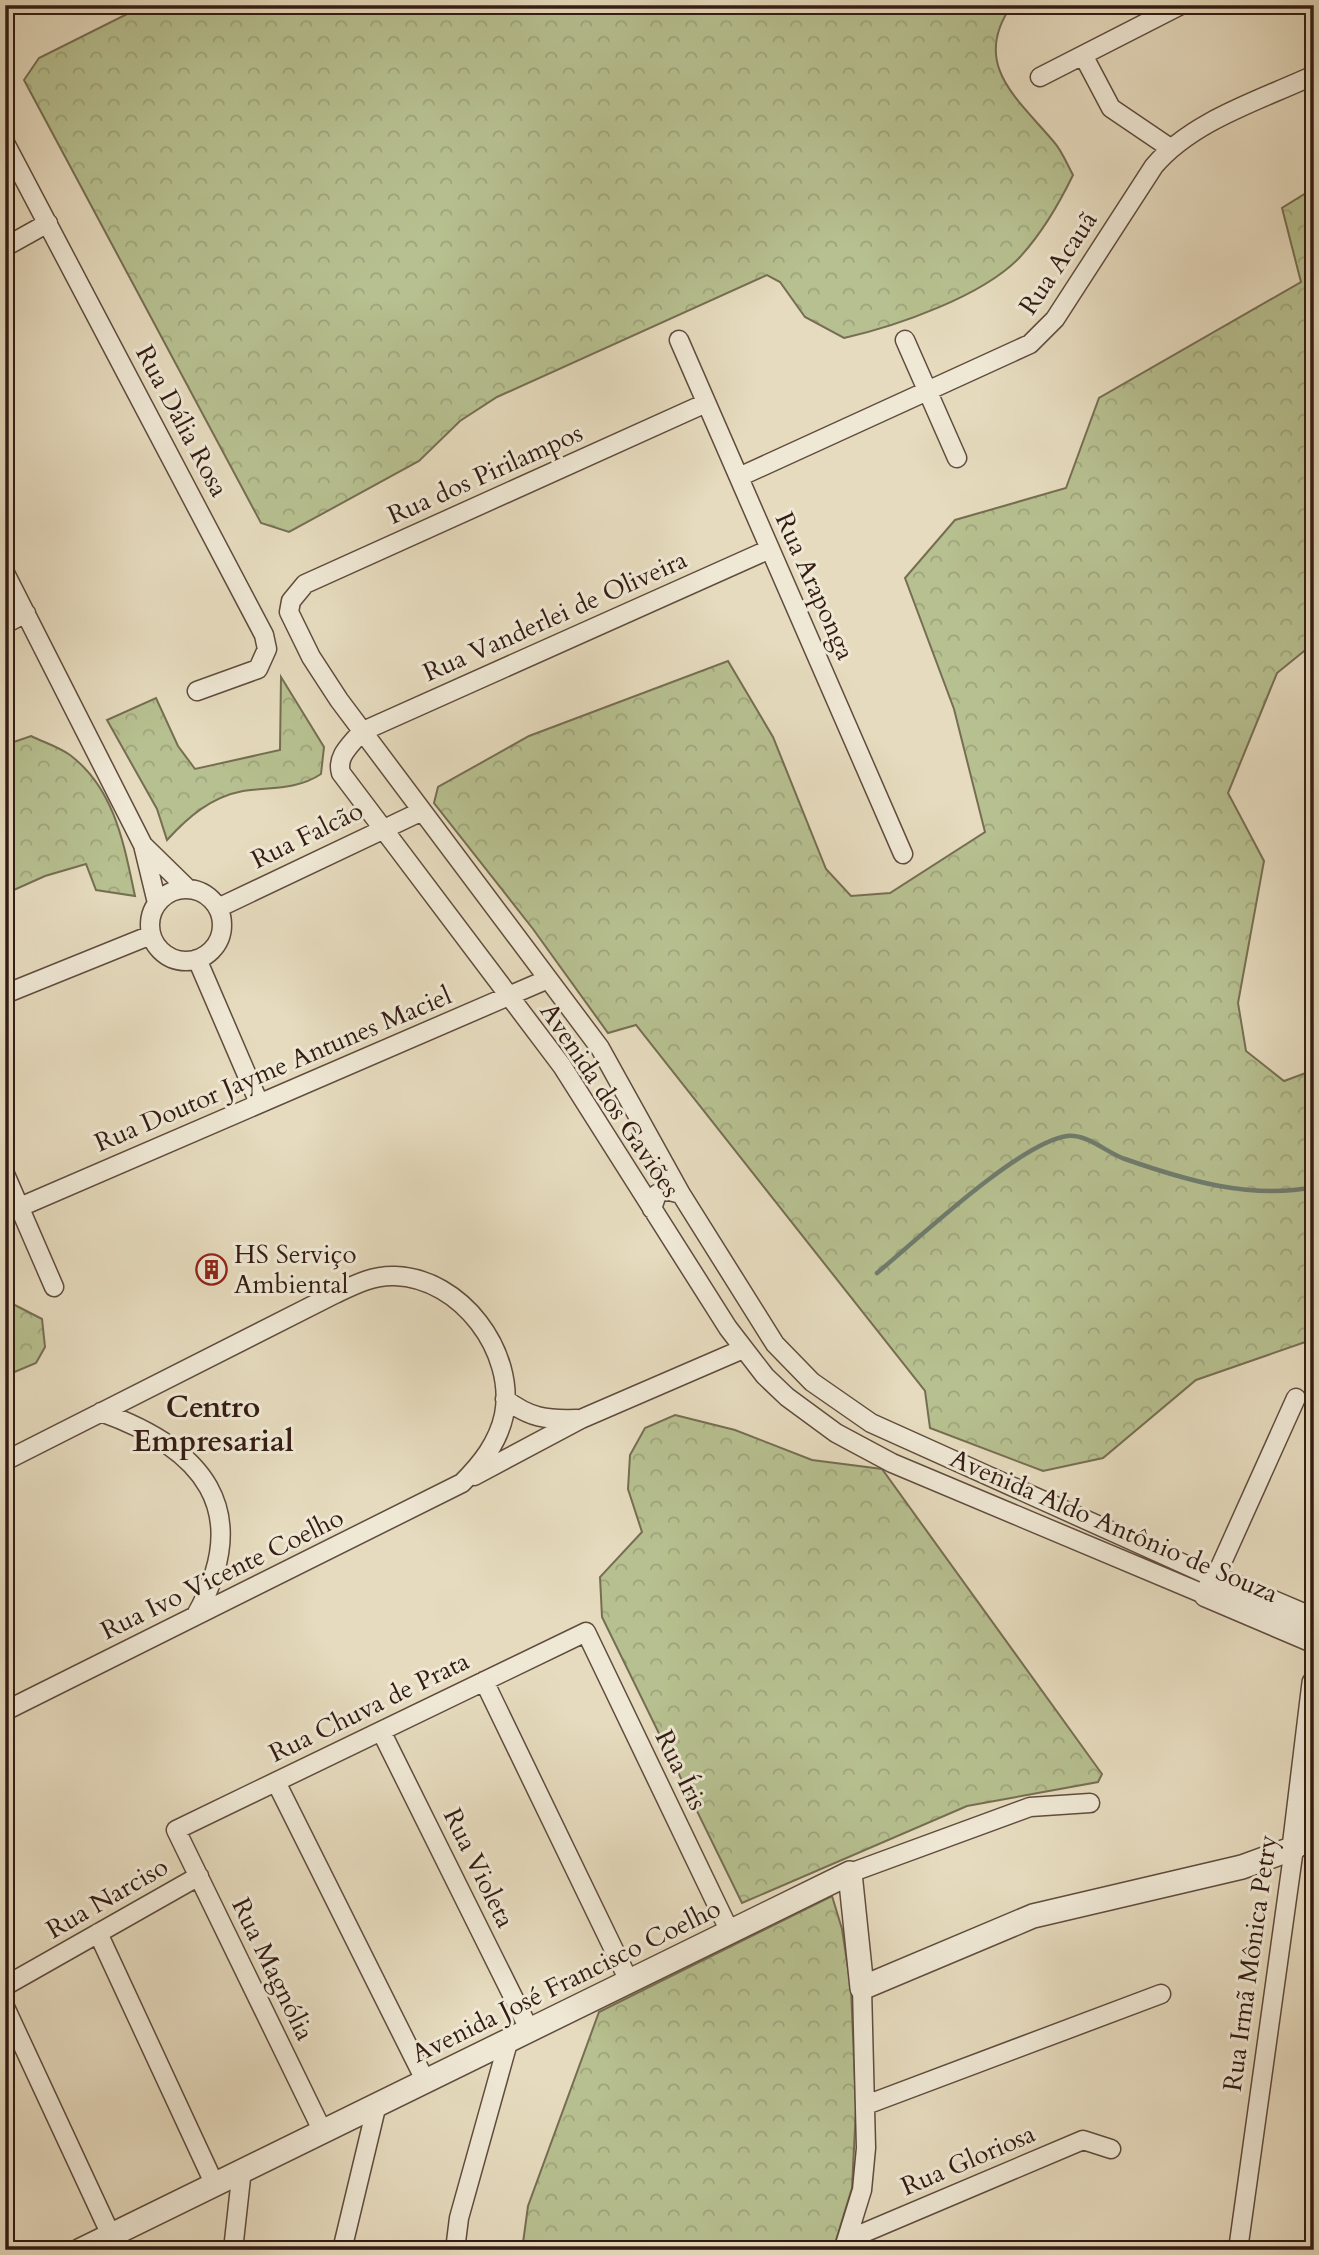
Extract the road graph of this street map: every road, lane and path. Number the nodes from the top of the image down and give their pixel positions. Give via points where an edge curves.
1 (1181, 5) edge
2 (1083, 55) junction
3 (1314, 75) edge
4 (1040, 77) dead end
5 (5, 142) edge
6 (1170, 148) junction
7 (48, 223) junction
8 (5, 247) edge
9 (679, 340) dead end
10 (905, 340) dead end
11 (928, 392) junction
12 (706, 403) junction
13 (957, 458) dead end
14 (739, 477) junction
15 (770, 549) junction
16 (5, 573) edge
17 (291, 601) joint
18 (26, 614) junction
19 (5, 624) edge
20 (197, 691) dead end
21 (360, 732) junction
22 (420, 812) junction
23 (381, 828) junction
24 (143, 845) junction
25 (903, 854) dead end
26 (188, 889) junction
27 (157, 903) junction
28 (218, 908) junction
29 (151, 935) junction
30 (197, 959) junction
31 (548, 979) junction
32 (5, 994) edge
33 (508, 996) junction
34 (259, 1103) junction
35 (5, 1174) edge
36 (681, 1194) junction
37 (20, 1206) junction
38 (652, 1209) junction
39 (54, 1287) dead end
40 (743, 1349) junction
41 (830, 1398) junction
42 (1296, 1398) dead end
43 (505, 1399) junction
44 (101, 1412) junction
45 (581, 1419) junction
46 (817, 1420) junction
47 (901, 1437) joint
48 (5, 1461) edge
49 (892, 1463) joint
50 (462, 1483) junction
51 (1210, 1586) junction
52 (196, 1615) junction
53 (1314, 1620) edge
54 (586, 1632) joint
55 (1314, 1642) edge
56 (484, 1681) junction
57 (1314, 1684) edge
58 (5, 1711) edge
59 (381, 1731) junction
60 (276, 1782) junction
61 (1090, 1803) dead end
62 (176, 1830) joint
63 (1304, 1846) edge
64 (850, 1873) junction
65 (199, 1876) junction
66 (730, 1931) junction
67 (98, 1933) junction
68 (629, 1981) junction
69 (5, 1986) edge
70 (862, 1988) junction
71 (1161, 1994) dead end
72 (5, 2007) edge
73 (519, 2034) junction
74 (425, 2080) junction
75 (377, 2104) junction
76 (866, 2105) junction
77 (323, 2130) junction
78 (1111, 2149) dead end
79 (242, 2169) junction
80 (214, 2183) junction
81 (111, 2242) edge
82 (845, 2245) edge
83 (81, 2250) edge
84 (233, 2250) edge
85 (342, 2250) edge
86 (455, 2250) edge
87 (1238, 2250) edge

1 - 2 street
2 - 4 street
2 - 6 street via 1111,108
3 - 6 street, Rua Acauã via 1198,129
5 - 7 street, Rua Dália Rosa
6 - 11 street, Rua Acauã via 1043,334 1013,354
7 - 8 street
7 - 20 street, Rua Dália Rosa via 264,635 267,649 258,669
9 - 12 street, Rua Araponga
10 - 11 street
11 - 13 street
11 - 14 street, Rua Acauã
12 - 14 street, Rua Araponga
12 - 17 street, Rua dos Pirilampos via 305,584
14 - 15 street, Rua Araponga
15 - 21 street, Rua Vanderlei de Oliveira
15 - 25 street, Rua Araponga
16 - 18 street
17 - 21 street, Avenida dos Gaviões via 289,612 311,657
18 - 19 street
18 - 24 street
21 - 22 street, Avenida dos Gaviões
21 - 23 street, Avenida dos Gaviões via 338,764
22 - 23 street, Rua Falcão
22 - 31 street, Avenida dos Gaviões
23 - 28 street, Rua Falcão
23 - 33 street, Avenida dos Gaviões
24 - 26 street
24 - 27 street
26 - 27 street via 165,895
26 - 28 street via 210,898
27 - 29 street
28 - 30 street via 222,920 216,944
29 - 30 street via 164,954
29 - 32 street
30 - 34 street
31 - 33 street, Rua Doutor Jayme Antunes Maciel
31 - 36 street, Avenida dos Gaviões via 600,1048
33 - 34 street, Rua Doutor Jayme Antunes Maciel
33 - 38 street, Avenida dos Gaviões via 562,1066
34 - 37 street, Rua Doutor Jayme Antunes Maciel
35 - 37 street
36 - 38 street via 666,1190 657,1194
36 - 41 street, Avenida dos Gaviões via 775,1343
37 - 39 street
38 - 40 street, Avenida dos Gaviões
40 - 45 street, Rua Ivo Vicente Coelho
40 - 46 street, Avenida dos Gaviões via 780,1390
41 - 46 street via 828,1414
41 - 47 street, Avenida dos Gaviões
42 - 51 street
43 - 44 street, Rua Ivo Vicente Coelho via 492,1343 466,1308 431,1284 393,1275 375,1277 335,1294
43 - 45 street, Rua Ivo Vicente Coelho via 528,1415
43 - 50 street, Rua Ivo Vicente Coelho via 497,1436 478,1468
44 - 48 street, Rua Ivo Vicente Coelho
44 - 52 street via 173,1446 210,1489 217,1510 217,1560
45 - 50 street, Rua Ivo Vicente Coelho
46 - 49 street, Avenida dos Gaviões
47 - 51 street, Avenida Aldo Antônio de Souza
49 - 51 street, Avenida Aldo Antônio de Souza
50 - 52 street, Rua Ivo Vicente Coelho
51 - 53 street, Avenida Aldo Antônio de Souza
51 - 55 street, Avenida Aldo Antônio de Souza
52 - 58 street, Rua Ivo Vicente Coelho
54 - 56 street, Rua Chuva de Prata
54 - 66 street, Rua Íris
56 - 59 street, Rua Chuva de Prata
56 - 68 street
57 - 63 street, Rua Irmã Mônica Petry
59 - 60 street, Rua Chuva de Prata
59 - 73 street, Rua Violeta
60 - 62 street, Rua Chuva de Prata
60 - 74 street
61 - 64 street, Avenida José Francisco Coelho via 1030,1807
62 - 65 street, Rua Magnólia
63 - 70 street via 1242,1867 1033,1916
63 - 87 street, Rua Irmã Mônica Petry
64 - 66 street, Avenida José Francisco Coelho
64 - 70 street
65 - 67 street, Rua Narciso
65 - 77 street, Rua Magnólia
66 - 68 street, Avenida José Francisco Coelho
67 - 69 street, Rua Narciso
67 - 80 street
68 - 73 street, Avenida José Francisco Coelho
70 - 76 street
71 - 76 street
72 - 81 street
73 - 74 street, Avenida José Francisco Coelho
73 - 86 street via 459,2218
74 - 75 street, Avenida José Francisco Coelho
75 - 77 street, Avenida José Francisco Coelho
75 - 85 street
76 - 82 street via 862,2190
77 - 79 street, Avenida José Francisco Coelho
78 - 82 street, Rua Gloriosa via 1083,2140
79 - 80 street, Avenida José Francisco Coelho
79 - 84 street
80 - 81 street, Avenida José Francisco Coelho
81 - 83 street, Avenida José Francisco Coelho

